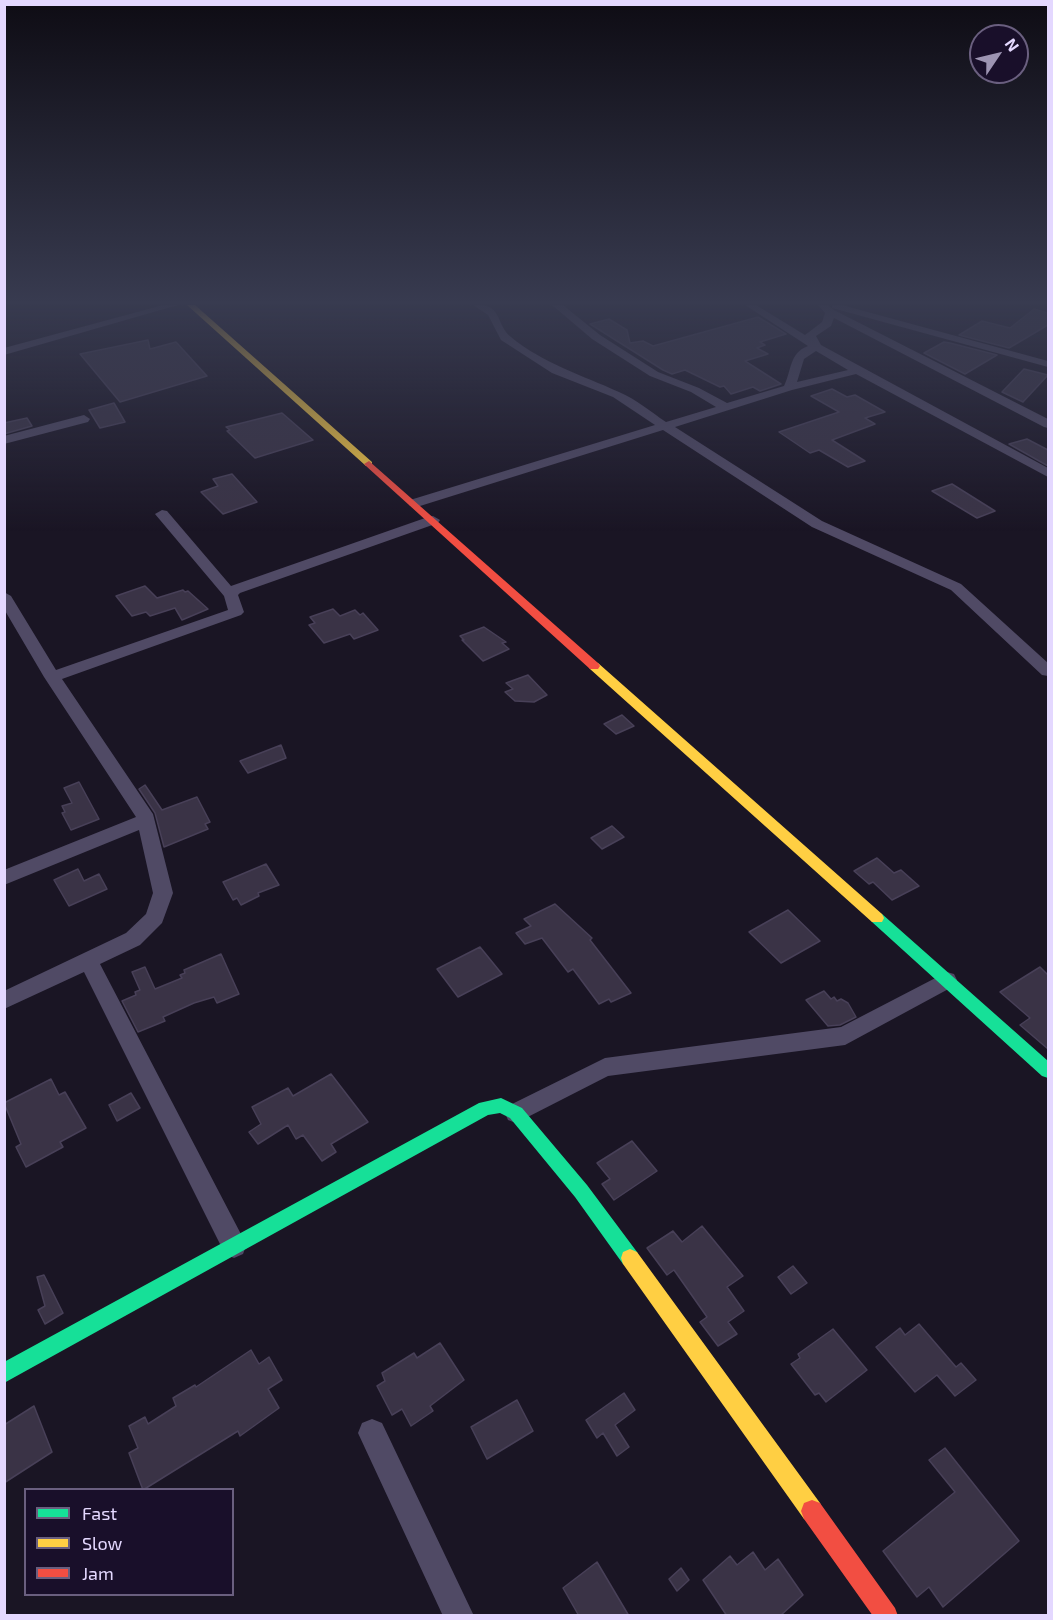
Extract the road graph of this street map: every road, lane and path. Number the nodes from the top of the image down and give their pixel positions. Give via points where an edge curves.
1 (277, 381) edge
2 (580, 381) edge
3 (671, 381) edge
4 (794, 381) edge
5 (818, 381) edge
6 (879, 381) edge
7 (966, 381) edge
8 (788, 388) junction
9 (725, 407) junction
10 (84, 419) dead end
11 (1048, 424) edge
12 (664, 426) junction
13 (4, 440) edge
14 (1048, 473) edge
15 (415, 503) junction
16 (162, 514) dead end
17 (433, 520) junction
18 (231, 595) junction
19 (4, 596) edge
20 (1048, 671) edge
21 (52, 677) junction
22 (145, 820) junction
23 (4, 879) edge
24 (89, 962) junction
25 (947, 980) junction
26 (4, 1001) edge
27 (1048, 1071) edge
28 (516, 1113) junction
29 (234, 1246) junction
30 (4, 1373) edge
31 (372, 1432) dead end
32 (459, 1616) edge
33 (887, 1616) edge

1 - 15 street
2 - 12 street via 617,395
3 - 9 street
4 - 8 street
5 - 8 street
6 - 14 street
7 - 11 street
8 - 9 street
9 - 12 street
10 - 13 street
12 - 15 street
12 - 20 street via 817,524 956,587
15 - 17 street
16 - 18 street
17 - 18 street via 235,590
17 - 25 street
18 - 21 street via 236,612
19 - 21 street
21 - 22 street
22 - 23 street
22 - 24 street via 163,894 155,918 133,939
24 - 26 street
24 - 29 street
25 - 27 street
25 - 28 street via 845,1036 604,1067
28 - 29 street via 501,1105 485,1108
28 - 33 street via 581,1191
29 - 30 street
31 - 32 street

